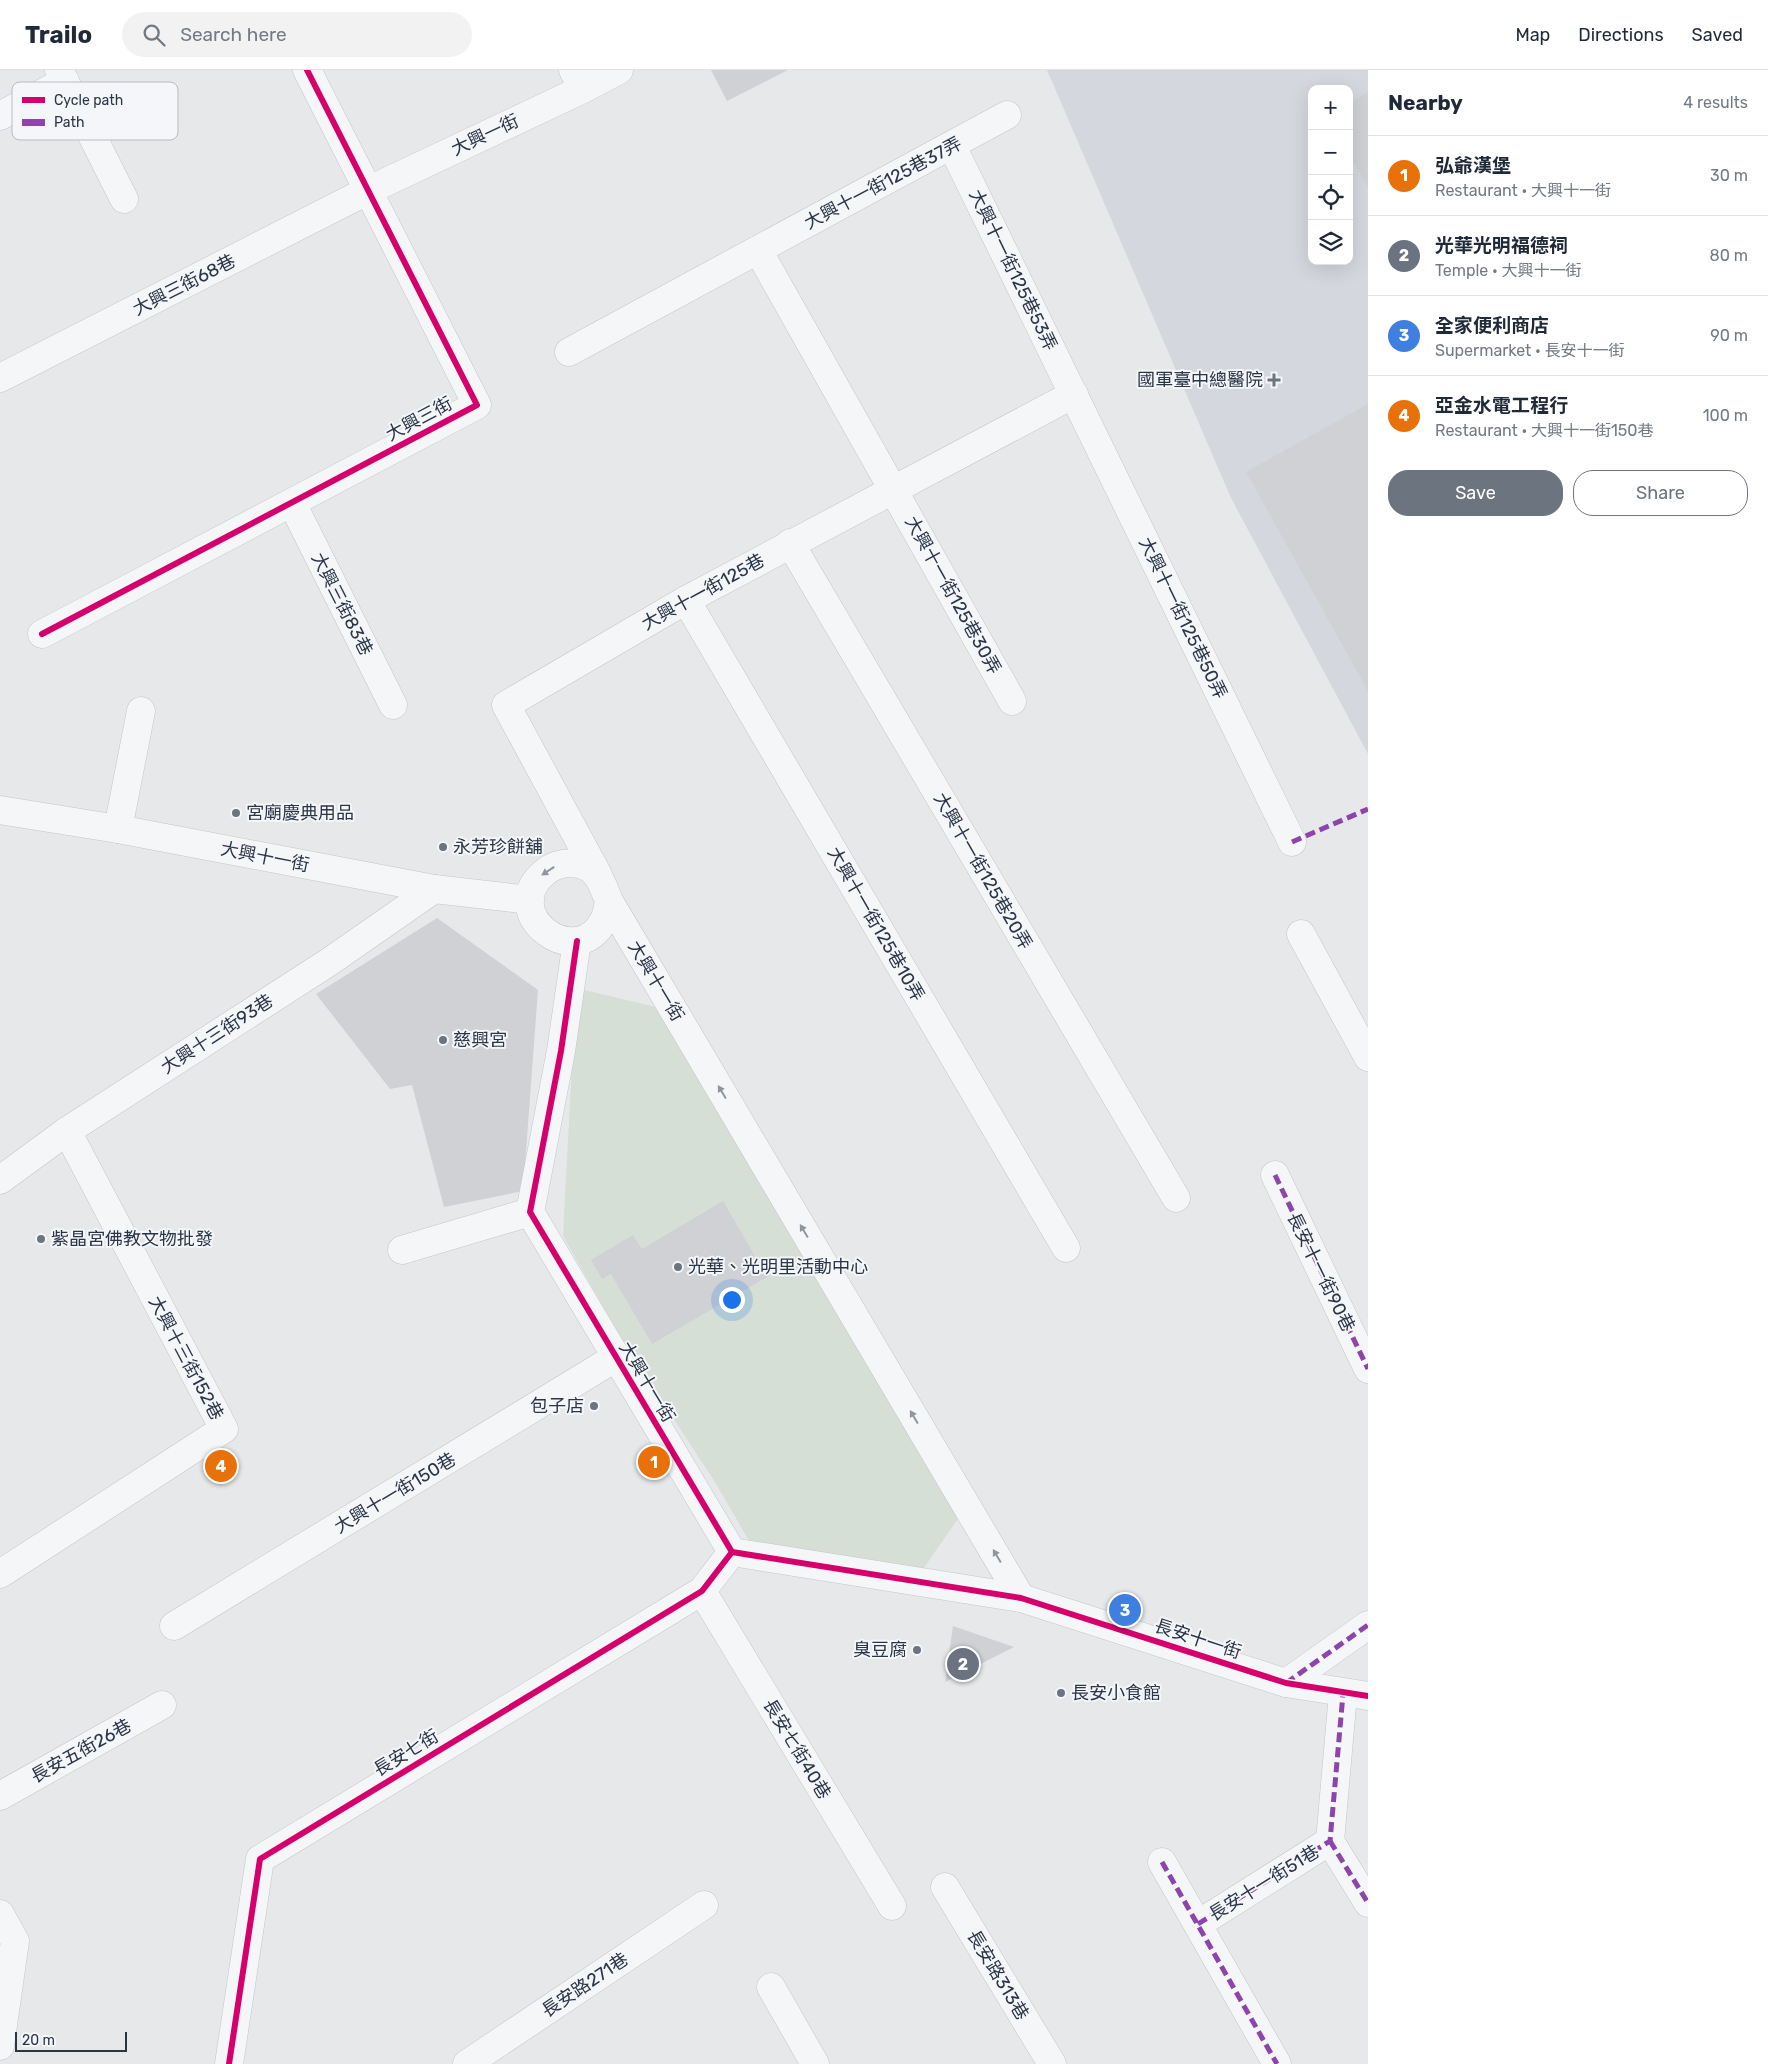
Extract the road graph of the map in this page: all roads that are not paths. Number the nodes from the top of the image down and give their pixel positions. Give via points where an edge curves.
1 (307, 70) edge
2 (619, 70) edge
3 (578, 79) edge
4 (12, 108) edge
5 (0, 116) edge
6 (1007, 116) dead end
7 (94, 140) edge
8 (952, 146) junction
9 (367, 191) junction
10 (124, 199) dead end
11 (758, 250) junction
12 (570, 352) dead end
13 (0, 378) edge
14 (1074, 394) junction
15 (894, 489) junction
16 (292, 502) junction
17 (790, 543) junction
18 (686, 600) junction
19 (42, 634) dead end
20 (1012, 701) dead end
21 (393, 705) dead end
22 (141, 711) dead end
23 (0, 810) edge
24 (118, 829) junction
25 (1292, 842) dead end
26 (598, 875) junction
27 (434, 889) junction
28 (530, 900) junction
29 (609, 901) junction
30 (1301, 934) dead end
31 (577, 941) junction
32 (1368, 1057) edge
33 (67, 1131) junction
34 (1275, 1175) dead end
35 (1, 1178) edge
36 (1176, 1198) dead end
37 (530, 1212) junction
38 (1066, 1248) dead end
39 (402, 1250) dead end
40 (616, 1358) junction
41 (1368, 1369) edge
42 (732, 1552) junction
43 (0, 1574) edge
44 (702, 1591) junction
45 (1021, 1598) junction
46 (174, 1626) dead end
47 (1368, 1626) edge
48 (1286, 1683) junction
49 (1356, 1695) edge
50 (162, 1705) dead end
51 (0, 1796) edge
52 (1330, 1841) junction
53 (1162, 1862) dead end
54 (945, 1886) dead end
55 (1368, 1903) edge
56 (704, 1906) dead end
57 (892, 1906) dead end
58 (0, 1914) edge
59 (1198, 1924) junction
60 (771, 1987) dead end
61 (0, 2046) edge
62 (229, 2064) edge
63 (467, 2064) edge
64 (815, 2064) edge
65 (1052, 2064) edge
66 (1277, 2064) edge

1 - 9 street, 大興三街
2 - 3 street, 大興一街
3 - 9 street, 大興一街
4 - 5 street
6 - 8 street, 大興十一街125巷37弄
7 - 10 street
8 - 11 street, 大興十一街125巷37弄
8 - 14 street, 大興十一街125巷53弄
9 - 13 street, 大興三街68巷
9 - 16 street, 大興三街 via 477,405
11 - 12 street, 大興十一街125巷37弄
11 - 15 street
14 - 15 street, 大興十一街125巷
14 - 25 street, 大興十一街125巷50弄
15 - 17 street, 大興十一街125巷
15 - 20 street, 大興十一街125巷30弄
16 - 19 street, 大興三街
16 - 21 street, 大興三街83巷
17 - 18 street, 大興十一街125巷
17 - 36 street, 大興十一街125巷20弄
18 - 26 street, 大興十一街125巷 via 506,704
18 - 38 street, 大興十一街125巷10弄
22 - 24 street
23 - 24 street, 大興十一街
24 - 27 street, 大興十一街
26 -> 28 street via 581,865 565,863 550,868 532,887
26 - 29 street
27 - 28 street, 大興十一街
27 - 33 street, 大興十三街93巷 via 329,962
28 - 31 street via 531,914 541,929 560,941
29 - 31 street via 605,919 598,928 590,936
45 -> 29 street, 大興十一街
30 - 32 street
31 - 37 street via 561,1051
33 - 35 street, 大興十三街93巷
33 - 43 street, 大興十三街152巷 via 224,1429
34 - 41 street, 長安十一街90巷
37 - 39 street
37 - 40 street, 大興十一街
40 - 42 street, 大興十一街
40 - 46 street, 大興十一街150巷
42 - 44 street, 長安七街
42 - 45 street
44 - 57 street, 長安七街40巷
44 - 62 street, 長安七街 via 260,1859
45 - 48 street, 長安十一街
47 - 48 street
48 - 49 street, 長安十一街
49 - 52 street, 長安十一街51巷
50 - 51 street, 長安五街26巷
52 - 55 street, 長安十一街51巷
52 - 59 street, 長安十一街51巷
53 - 59 street, 長安十一街51巷
54 - 65 street, 長安路313巷
56 - 63 street, 長安路271巷
58 - 61 street via 14,1941
59 - 66 street, 長安十一街51巷
60 - 64 street

